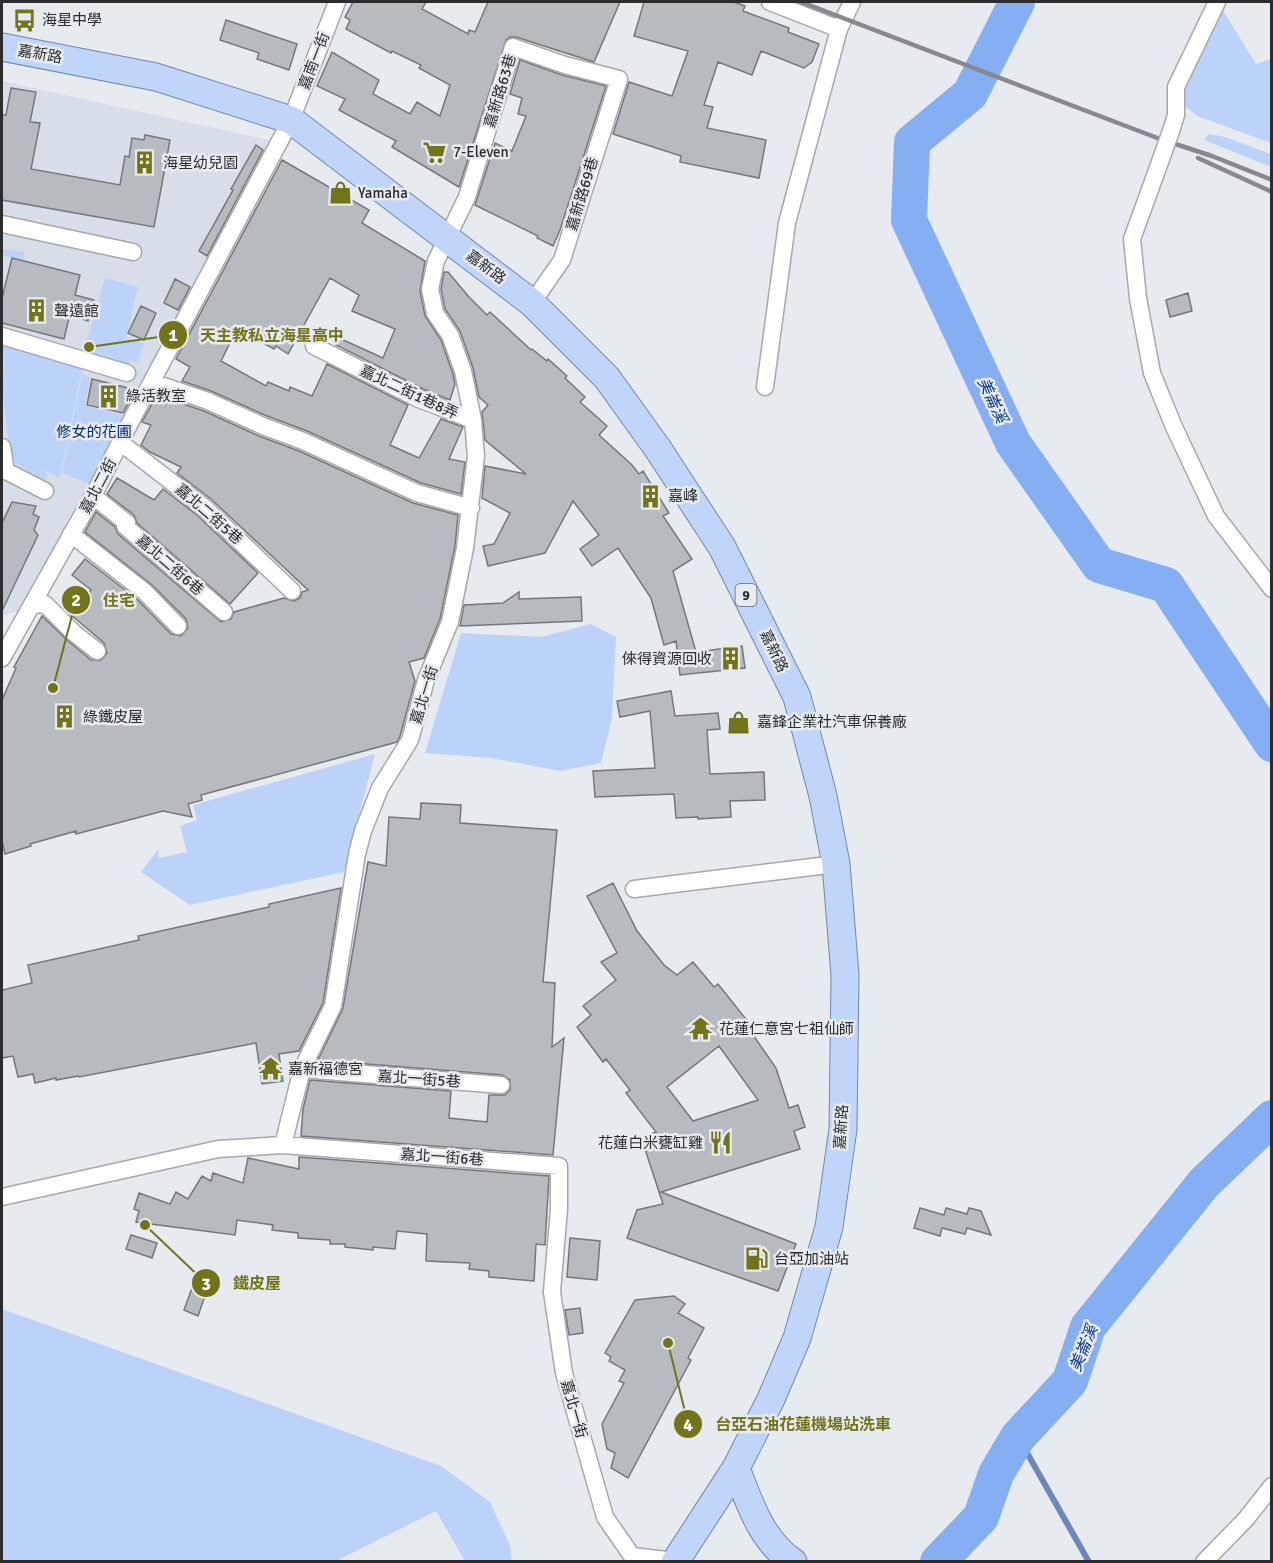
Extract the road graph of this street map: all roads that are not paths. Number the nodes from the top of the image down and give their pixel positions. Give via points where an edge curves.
1 (337, 2) edge
2 (770, 2) edge
3 (852, 2) edge
4 (1218, 2) edge
5 (839, 29) junction
6 (2, 47) edge
7 (619, 79) joint
8 (291, 120) junction
9 (2, 224) edge
10 (448, 238) junction
11 (133, 252) dead end
12 (532, 303) junction
13 (2, 336) edge
14 (314, 346) dead end
15 (127, 373) dead end
16 (152, 382) junction
17 (765, 387) dead end
18 (473, 420) junction
19 (121, 443) junction
20 (2, 447) edge
21 (4, 471) edge
22 (45, 491) dead end
23 (93, 496) junction
24 (471, 508) junction
25 (71, 534) junction
26 (1272, 589) edge
27 (292, 591) dead end
28 (32, 605) junction
29 (224, 612) dead end
30 (178, 626) dead end
31 (97, 651) dead end
32 (2, 658) edge
33 (836, 864) junction
34 (634, 889) dead end
35 (302, 1069) junction
36 (501, 1085) dead end
37 (283, 1145) junction
38 (2, 1197) edge
39 (559, 1209) joint
40 (736, 1468) junction
41 (1272, 1486) edge
42 (675, 1561) edge
43 (793, 1562) edge
44 (1204, 1562) edge

1 - 8 street, 嘉南一街
2 - 5 street
3 - 5 street
4 - 26 street, bridge via 1176,87 1176,115 1132,239 1152,373 1216,516
5 - 17 street via 787,223
6 - 8 main road, 嘉新路 / 9 via 156,76
7 - 10 street, 嘉新路63巷 via 513,47 467,197
7 - 12 street, 嘉新路69巷 via 562,260
8 - 10 main road, 嘉新路 / 9
8 - 16 street, 嘉北二街
9 - 11 street
10 - 12 main road, 嘉新路 / 9
10 - 18 street, 嘉北一街 via 436,261 430,289 435,313 450,335 463,371
12 - 33 main road, 嘉新路 / 9 via 608,378 722,547 797,697
13 - 15 street
14 - 18 street, 嘉北二街1巷8弄 via 419,399
16 - 19 street, 嘉北二街
16 - 24 street via 208,401 417,493
18 - 24 street, 嘉北一街 via 476,456
19 - 23 street, 嘉北二街
19 - 27 street, 嘉北二街5巷 via 204,507
20 - 21 street
21 - 22 street
23 - 25 street, 嘉北二街
23 - 29 street, 嘉北二街6巷
24 - 35 street, 嘉北一街 via 450,622 426,680 410,740 380,788 363,831 333,1006
25 - 28 street, 嘉北二街
25 - 30 street via 146,592
28 - 31 street via 45,604
28 - 32 street, 嘉北二街
33 - 34 street
33 - 40 main road, 嘉新路 / 9 via 845,975 843,1130 829,1227 797,1338
35 - 36 street, 嘉北一街5巷
35 - 37 street, 嘉北一街
37 - 38 street via 218,1149
37 - 39 street, 嘉北一街6巷 via 559,1166
39 - 42 street, 嘉北一街 via 552,1292 562,1361 605,1517 632,1556
40 - 42 main road, 嘉新路 / 9
40 - 43 main road via 762,1530
41 - 44 street

